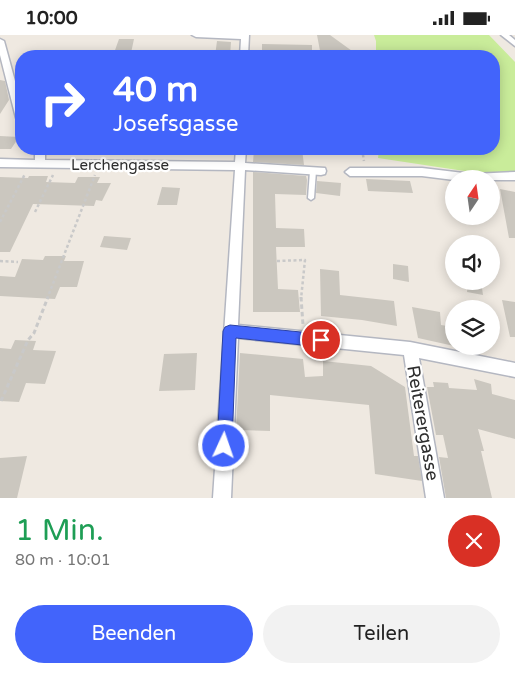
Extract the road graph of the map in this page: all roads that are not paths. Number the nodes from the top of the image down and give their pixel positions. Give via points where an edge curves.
1 (196, 35) edge
2 (505, 35) edge
3 (245, 36) edge
4 (0, 41) edge
5 (515, 44) edge
6 (244, 50) edge
7 (15, 96) edge
8 (38, 155) edge
9 (241, 155) edge
10 (0, 163) edge
11 (35, 164) junction
12 (240, 166) junction
13 (317, 171) joint
14 (350, 172) dead end
15 (515, 176) edge
16 (311, 198) dead end
17 (230, 331) junction
18 (410, 349) junction
19 (515, 370) edge
20 (222, 498) edge
21 (436, 498) edge

1 - 3 street
2 - 5 street
3 - 6 street
4 - 7 street
8 - 11 street
9 - 12 street
10 - 11 street, Lerchengasse
11 - 12 street, Lerchengasse
12 - 13 street, Lerchengasse
12 - 17 street
13 - 16 lane
14 - 15 street via 422,172 472,178
17 - 18 street
17 - 20 street
18 - 19 street
18 - 21 street, Reiterergasse

